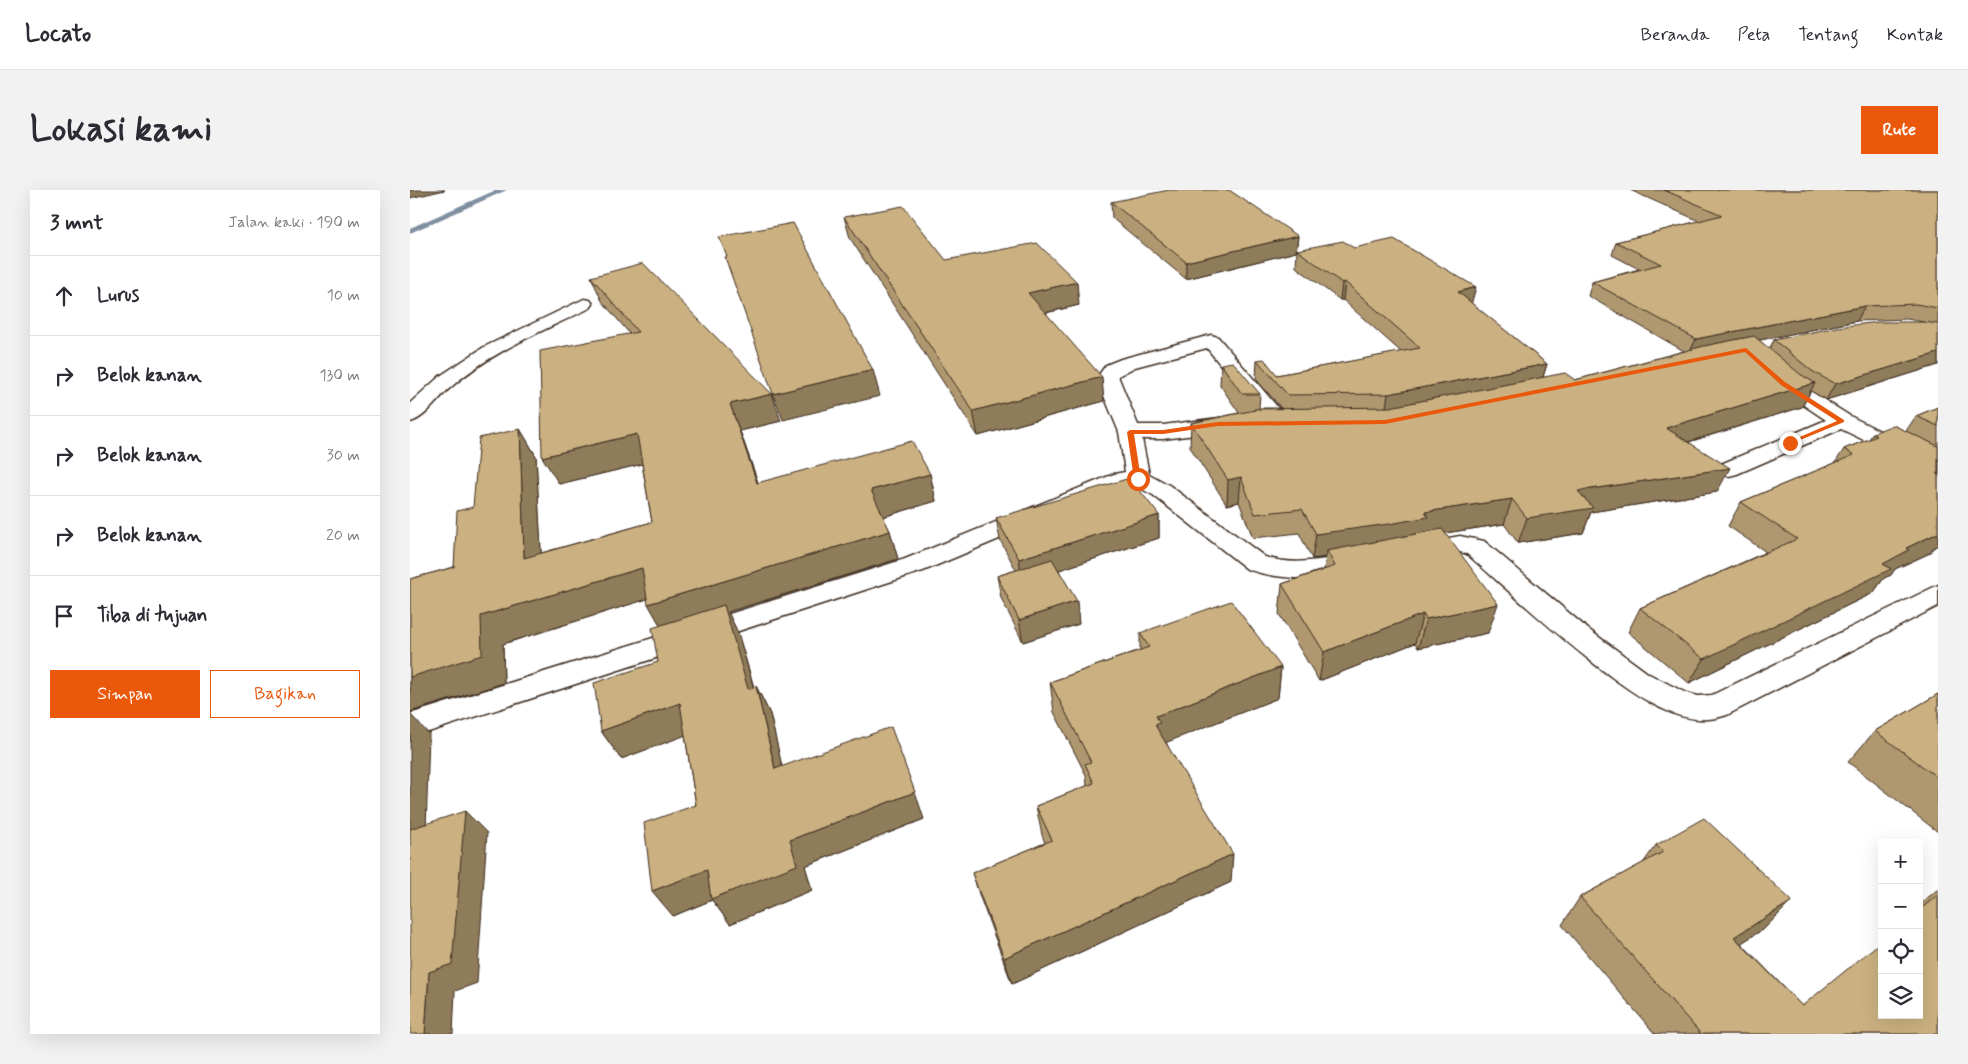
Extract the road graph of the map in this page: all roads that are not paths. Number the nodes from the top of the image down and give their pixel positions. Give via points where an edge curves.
1 (584, 304) dead end
2 (1761, 364) edge
3 (410, 416) edge
4 (1842, 421) junction
5 (1317, 422) edge
6 (1279, 423) junction
7 (1130, 432) junction
8 (1729, 469) edge
9 (1938, 470) edge
10 (1138, 479) junction
11 (1938, 594) edge
12 (410, 726) edge

1 - 3 street via 446,379
2 - 4 street via 1795,392
4 - 8 street
4 - 9 street
5 - 6 street
6 - 7 street via 1218,424 1163,432
6 - 7 street via 1211,340 1113,369 1108,376 1112,391
7 - 10 street
10 - 11 street via 1161,490 1256,563 1272,570 1313,571 1460,544 1475,547 1578,636 1639,682 1678,703 1698,708 1716,707
10 - 12 street via 1113,481 914,565

